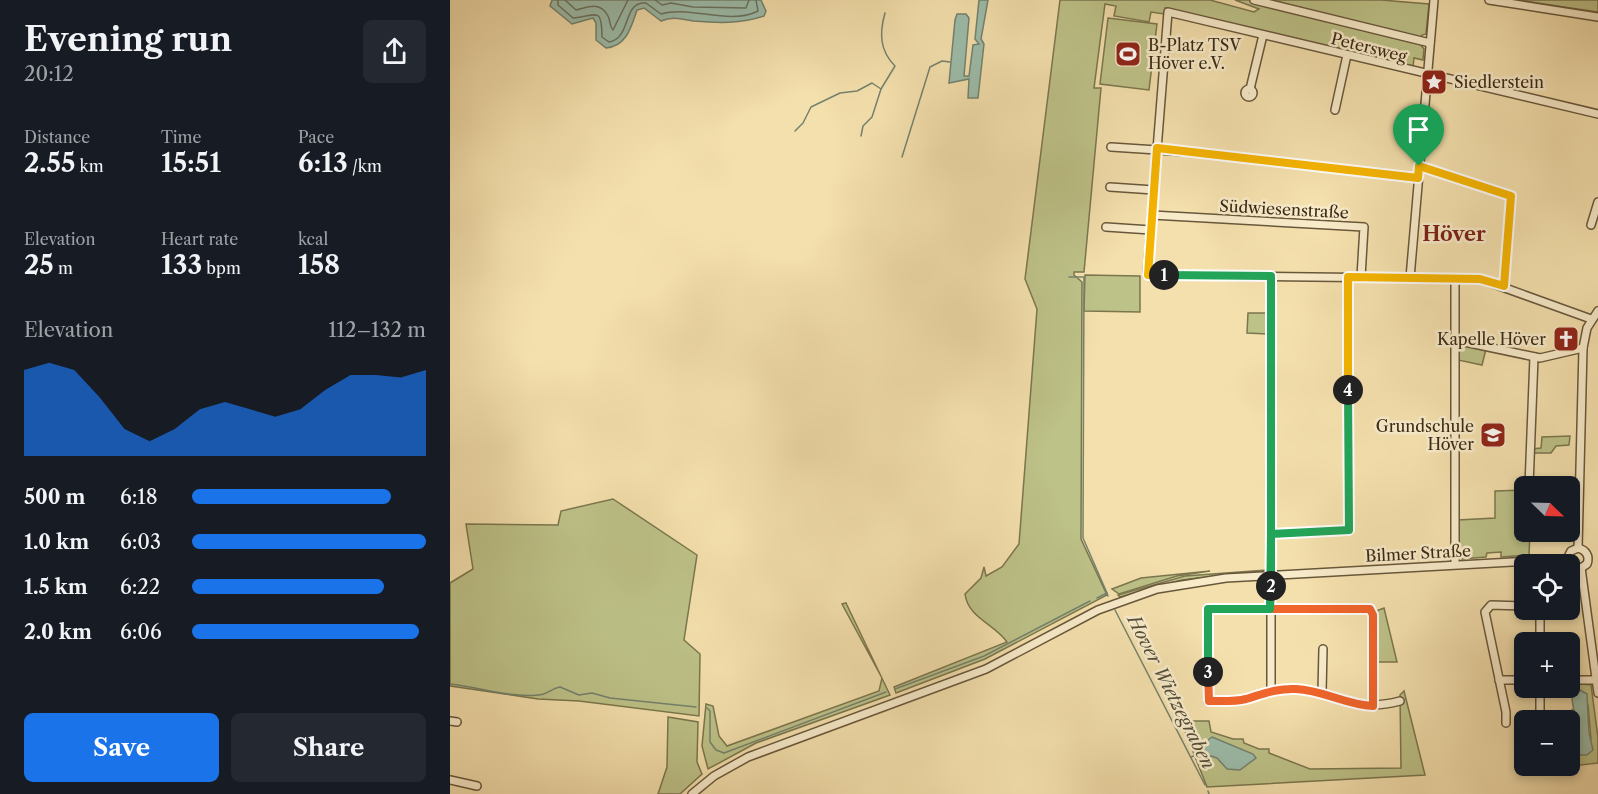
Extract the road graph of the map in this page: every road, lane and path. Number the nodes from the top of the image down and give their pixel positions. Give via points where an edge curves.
1 (1254, 0) edge
2 (1434, 0) edge
3 (1489, 0) edge
4 (1598, 16) edge
5 (1263, 35) junction
6 (1430, 43) junction
7 (1347, 55) junction
8 (1426, 75) junction
9 (1250, 89) dead end
10 (1335, 110) dead end
11 (1598, 114) edge
12 (1111, 147) dead end
13 (1157, 148) junction
14 (1419, 166) junction
15 (1418, 178) junction
16 (1110, 187) dead end
17 (1154, 190) junction
18 (1598, 202) edge
19 (1152, 215) junction
20 (1591, 225) dead end
21 (1106, 227) dead end
22 (1151, 230) junction
23 (1271, 276) junction
24 (1348, 277) junction
25 (1361, 277) junction
26 (1410, 278) junction
27 (1455, 279) junction
28 (1504, 286) junction
29 (1598, 311) edge
30 (1591, 319) junction
31 (1455, 340) junction
32 (1583, 348) junction
33 (1534, 357) junction
34 (1529, 476) edge
35 (1271, 534) junction
36 (1578, 548) junction
37 (1570, 554) edge
38 (1598, 556) edge
39 (1588, 557) junction
40 (1514, 561) edge
41 (1455, 564) junction
42 (1581, 568) joint
43 (1271, 576) junction
44 (1514, 606) edge
45 (1270, 609) junction
46 (1323, 649) dead end
47 (1499, 680) junction
48 (1514, 680) edge
49 (1580, 680) edge
50 (1596, 680) junction
51 (1271, 690) junction
52 (1322, 692) junction
53 (1598, 693) edge
54 (1400, 701) dead end
55 (1373, 706) junction
56 (1506, 723) dead end
57 (450, 780) edge
58 (477, 786) dead end
59 (692, 794) edge

1 - 6 street
2 - 6 street
3 - 4 street
5 - 7 street, Petersweg
5 - 9 street
5 - 13 street, Petersweg via 1170,12
6 - 8 street
7 - 8 street, Petersweg
7 - 10 street
8 - 11 street, Petersweg
8 - 14 street
12 - 13 street
13 - 15 street
13 - 17 street
14 - 15 street
14 - 28 street via 1511,196
15 - 26 street
16 - 17 street
17 - 19 street
18 - 20 street
19 - 22 street
19 - 25 street, Südwiesenstraße via 1365,227
21 - 22 street
22 - 23 street via 1148,275
23 - 24 street
23 - 35 street
24 - 25 street
24 - 35 street via 1349,530
25 - 26 street
26 - 27 street
27 - 28 street via 1480,279
27 - 31 street
28 - 30 street
29 - 30 street
30 - 32 street
31 - 33 street
31 - 41 street
32 - 33 street via 1548,358
32 - 36 street
33 - 34 street
35 - 43 street
36 - 37 street
36 - 39 street
38 - 39 street
39 - 42 street
40 - 41 street, Bilmer Straße
41 - 43 street, Bilmer Straße
42 - 50 street
43 - 45 street
43 - 59 street, Bilmer Straße via 1203,580 1133,596 1098,610 987,669 748,757 722,770
44 - 47 street via 1491,606 1485,612
45 - 51 street
45 - 51 street via 1208,609 1209,701 1235,701
45 - 55 street via 1370,609
46 - 52 street
47 - 48 street
47 - 56 street
49 - 50 street
50 - 53 street
51 - 52 street
52 - 55 street
54 - 55 street
57 - 58 street

